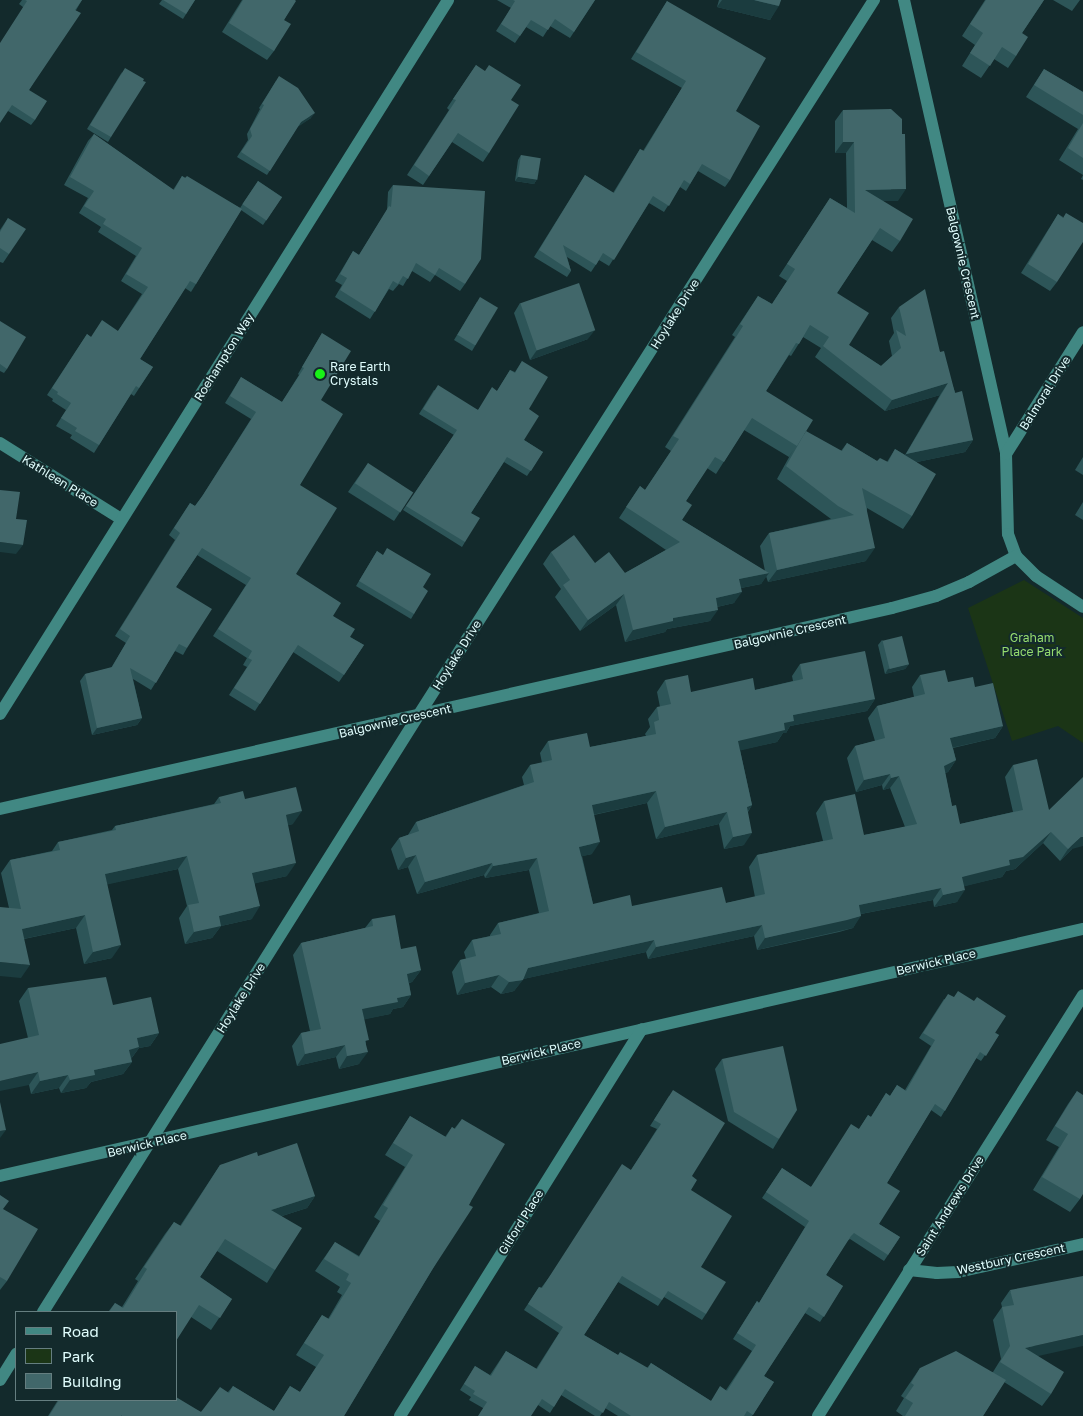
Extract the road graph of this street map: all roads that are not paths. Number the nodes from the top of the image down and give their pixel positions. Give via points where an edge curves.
1 (448, 0) edge
2 (874, 0) edge
3 (904, 0) edge
4 (1083, 332) edge
5 (0, 443) edge
6 (1006, 454) junction
7 (121, 519) junction
8 (1016, 556) junction
9 (1083, 607) edge
10 (0, 714) edge
11 (418, 716) junction
12 (0, 809) edge
13 (1083, 929) edge
14 (1083, 996) edge
15 (642, 1029) junction
16 (149, 1143) junction
17 (0, 1176) edge
18 (1083, 1244) edge
19 (909, 1270) junction
20 (44, 1311) edge
21 (15, 1356) edge
22 (0, 1380) edge
23 (400, 1416) edge
24 (818, 1416) edge

1 - 7 street, Roehampton Way
2 - 11 street, Hoylake Drive
3 - 6 street, Balgownie Crescent
4 - 6 street, Balmoral Drive
5 - 7 street, Kathleen Place
6 - 8 street, Balgownie Crescent via 1008,534
7 - 10 street, Roehampton Way
8 - 9 street via 1036,576
8 - 11 street, Balgownie Crescent via 936,596 892,608
11 - 12 street, Balgownie Crescent
11 - 16 street, Hoylake Drive
13 - 15 street, Berwick Place
14 - 19 street, Saint Andrews Drive
15 - 16 street, Berwick Place
15 - 23 street, Gilford Place
16 - 17 street, Berwick Place
16 - 20 street, Hoylake Drive
18 - 19 street, Westbury Crescent via 958,1272
19 - 24 street, Saint Andrews Drive
21 - 22 street

